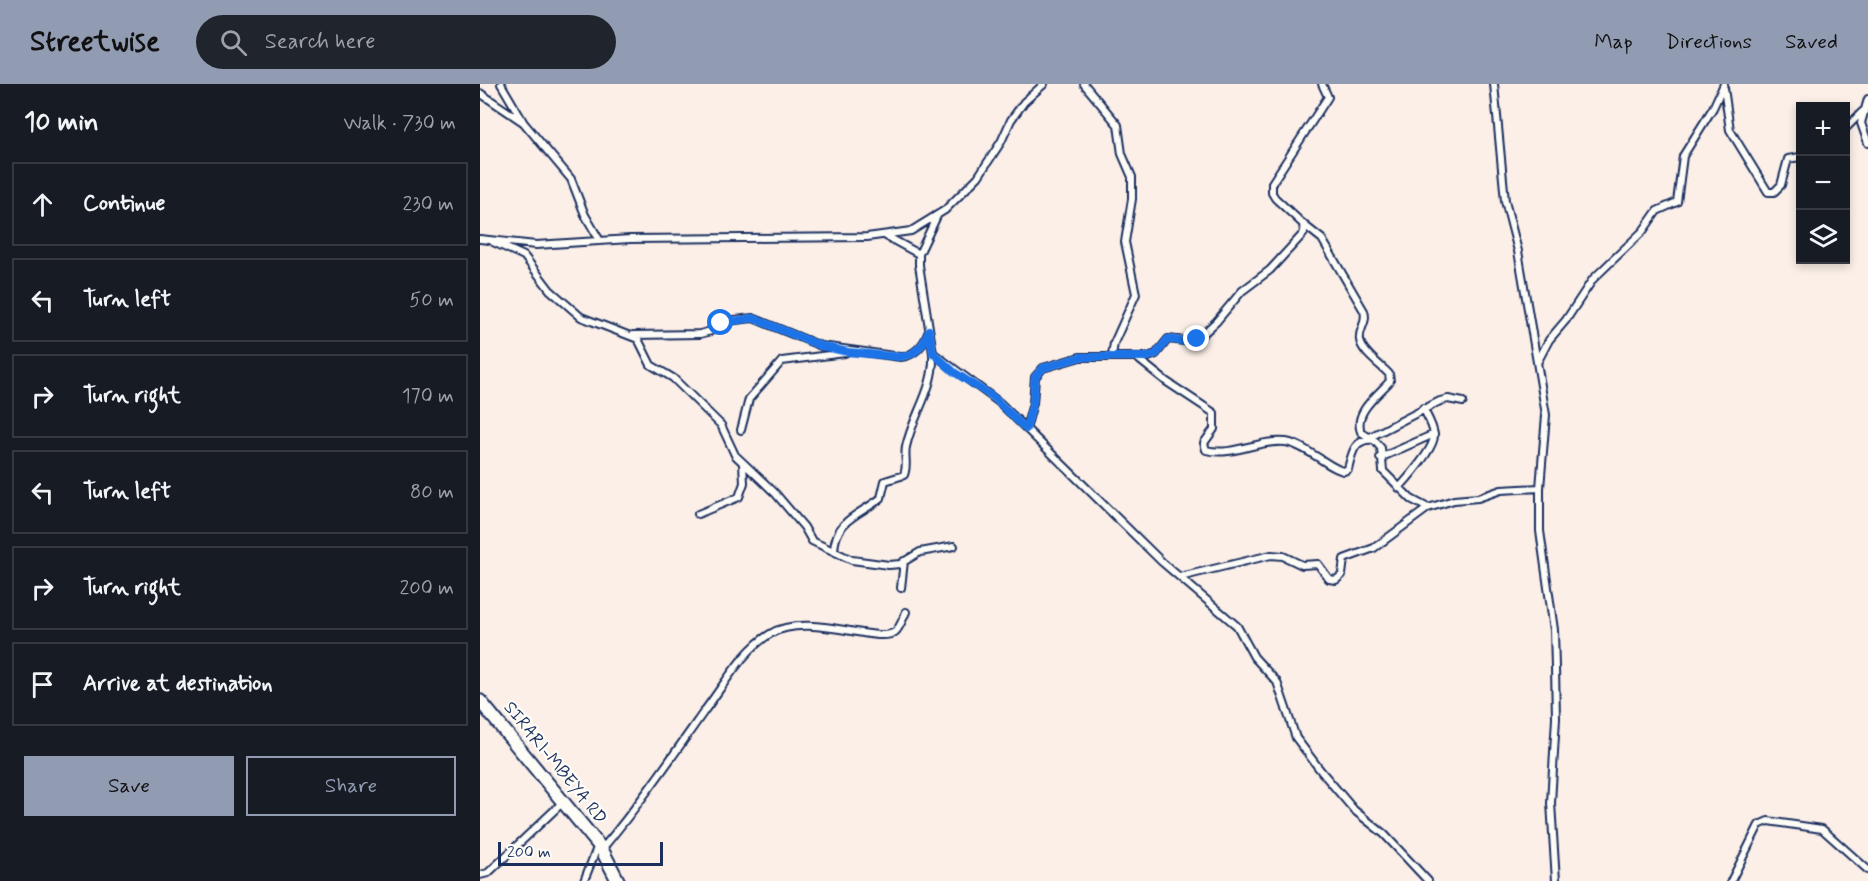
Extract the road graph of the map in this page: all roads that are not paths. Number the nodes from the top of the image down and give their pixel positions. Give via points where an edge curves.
1 (501, 84) edge
2 (1044, 84) edge
3 (1083, 84) edge
4 (1322, 84) edge
5 (1494, 84) edge
6 (1724, 84) edge
7 (480, 93) edge
8 (1868, 99) edge
9 (1864, 111) junction
10 (524, 123) junction
11 (1850, 124) edge
12 (1868, 143) edge
13 (1796, 158) edge
14 (937, 216) junction
15 (1303, 225) junction
16 (884, 235) junction
17 (483, 239) edge
18 (600, 241) junction
19 (919, 254) junction
20 (929, 330) junction
21 (632, 335) junction
22 (848, 352) junction
23 (933, 353) junction
24 (1112, 356) junction
25 (1136, 357) junction
26 (1537, 362) junction
27 (1463, 402) dead end
28 (1423, 408) junction
29 (1026, 429) junction
30 (741, 430) dead end
31 (1434, 434) junction
32 (1372, 439) junction
33 (1380, 458) junction
34 (742, 463) junction
35 (1399, 488) junction
36 (1540, 488) junction
37 (1428, 508) junction
38 (698, 514) dead end
39 (954, 546) dead end
40 (834, 551) junction
41 (904, 561) junction
42 (1180, 577) junction
43 (901, 588) dead end
44 (906, 612) dead end
45 (480, 701) edge
46 (563, 802) junction
47 (600, 847) junction
48 (1868, 870) edge
49 (480, 875) edge
50 (584, 881) edge
51 (618, 881) edge
52 (1428, 881) edge
53 (1556, 881) edge
54 (1731, 881) edge

1 - 10 street
2 - 14 street via 1011,120 978,177
3 - 24 street via 1118,125 1122,154 1132,177 1125,242 1136,294 1114,342
4 - 15 street via 1328,93 1325,103 1278,172 1272,188 1275,198
5 - 26 street via 1505,201 1516,239
6 - 13 street via 1730,130 1768,192 1781,185 1788,159
6 - 26 street via 1683,156 1677,202 1657,212 1593,279
7 - 10 street
8 - 9 street
9 - 11 street
9 - 12 street via 1861,123
10 - 18 street via 567,173
14 - 16 street via 911,231
14 - 19 street
15 - 25 street via 1304,233 1292,248 1242,291 1197,339 1191,343 1168,339 1156,354
15 - 32 street via 1318,234 1339,267 1365,315 1361,345 1390,376 1359,423 1360,431
16 - 18 street
16 - 19 street
17 - 18 street via 536,245
17 - 21 street via 524,256 550,290 581,317
19 - 20 street
20 - 22 street via 923,344 907,356
20 - 23 street
21 - 22 street via 700,334 725,321 749,318 821,346
21 - 34 street via 651,365 673,378 721,424
22 - 30 street via 782,361 749,399
23 - 29 street via 993,397
23 - 40 street via 932,381 906,447 904,475 885,481 881,498 846,521 835,539
24 - 25 street
24 - 29 street via 1080,357 1037,372
25 - 32 street via 1214,413 1215,423 1204,443 1206,450 1288,443 1313,452 1336,470 1344,471 1354,446
26 - 36 street via 1546,414
27 - 28 street via 1446,399
28 - 31 street
28 - 32 street
29 - 42 street
31 - 33 street
31 - 35 street via 1416,469
32 - 33 street via 1380,445
33 - 35 street via 1383,471
34 - 38 street via 744,483 739,497
34 - 40 street via 781,499 804,527 809,540
35 - 37 street
36 - 37 street via 1502,490
36 - 53 street via 1540,531 1554,630 1556,718 1551,812
37 - 42 street via 1374,548 1344,559 1342,575 1336,580 1329,579 1318,564 1302,565 1277,555
39 - 41 street via 920,552
40 - 41 street via 861,561 896,565
41 - 43 street
42 - 52 street via 1242,632 1254,657 1280,687 1296,738 1327,780
44 - 47 street via 897,630 890,634 795,625 771,633 759,642 655,782
45 - 46 highway, SIRARI-MBEYA RD
46 - 47 highway, SIRARI-MBEYA RD
46 - 49 street via 488,873
47 - 50 street
47 - 51 highway, SIRARI-MBEYA RD
48 - 54 street via 1822,829 1767,821 1760,825

